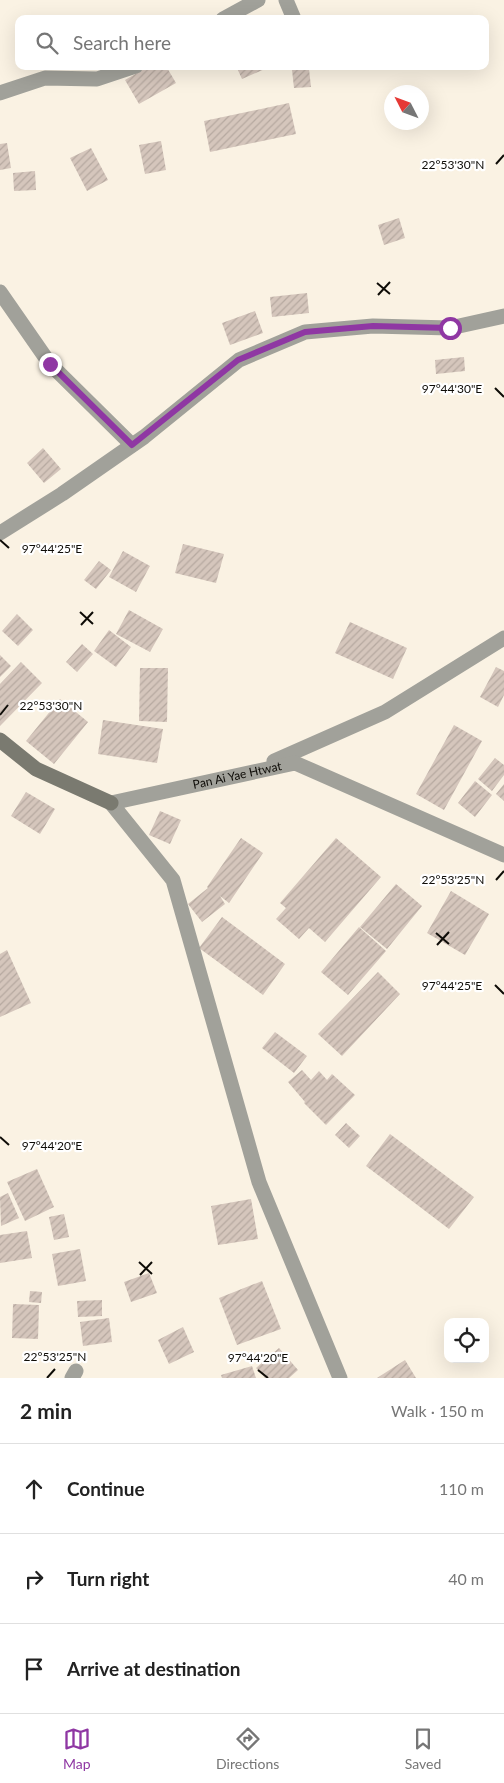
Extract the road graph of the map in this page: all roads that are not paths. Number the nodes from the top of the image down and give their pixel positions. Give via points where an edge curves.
1 (258, 0) edge
2 (286, 0) edge
3 (230, 15) edge
4 (292, 15) edge
5 (125, 70) edge
6 (0, 93) edge
7 (2, 299) edge
8 (504, 316) edge
9 (132, 445) junction
10 (0, 533) edge
11 (504, 638) edge
12 (0, 740) edge
13 (245, 773) junction
14 (111, 803) junction
15 (504, 855) edge
16 (340, 1378) edge

1 - 3 street
2 - 4 street
5 - 6 street via 97,80 45,78
7 - 9 street via 50,364
8 - 9 street via 450,328 373,326 305,332 238,360
9 - 10 street
11 - 13 street via 385,712
12 - 14 street via 36,769
13 - 14 street, Pan Ai Yae Htwat
13 - 15 street, Pan Ai Yae Htwat via 295,763
14 - 16 street via 173,880 259,1182

